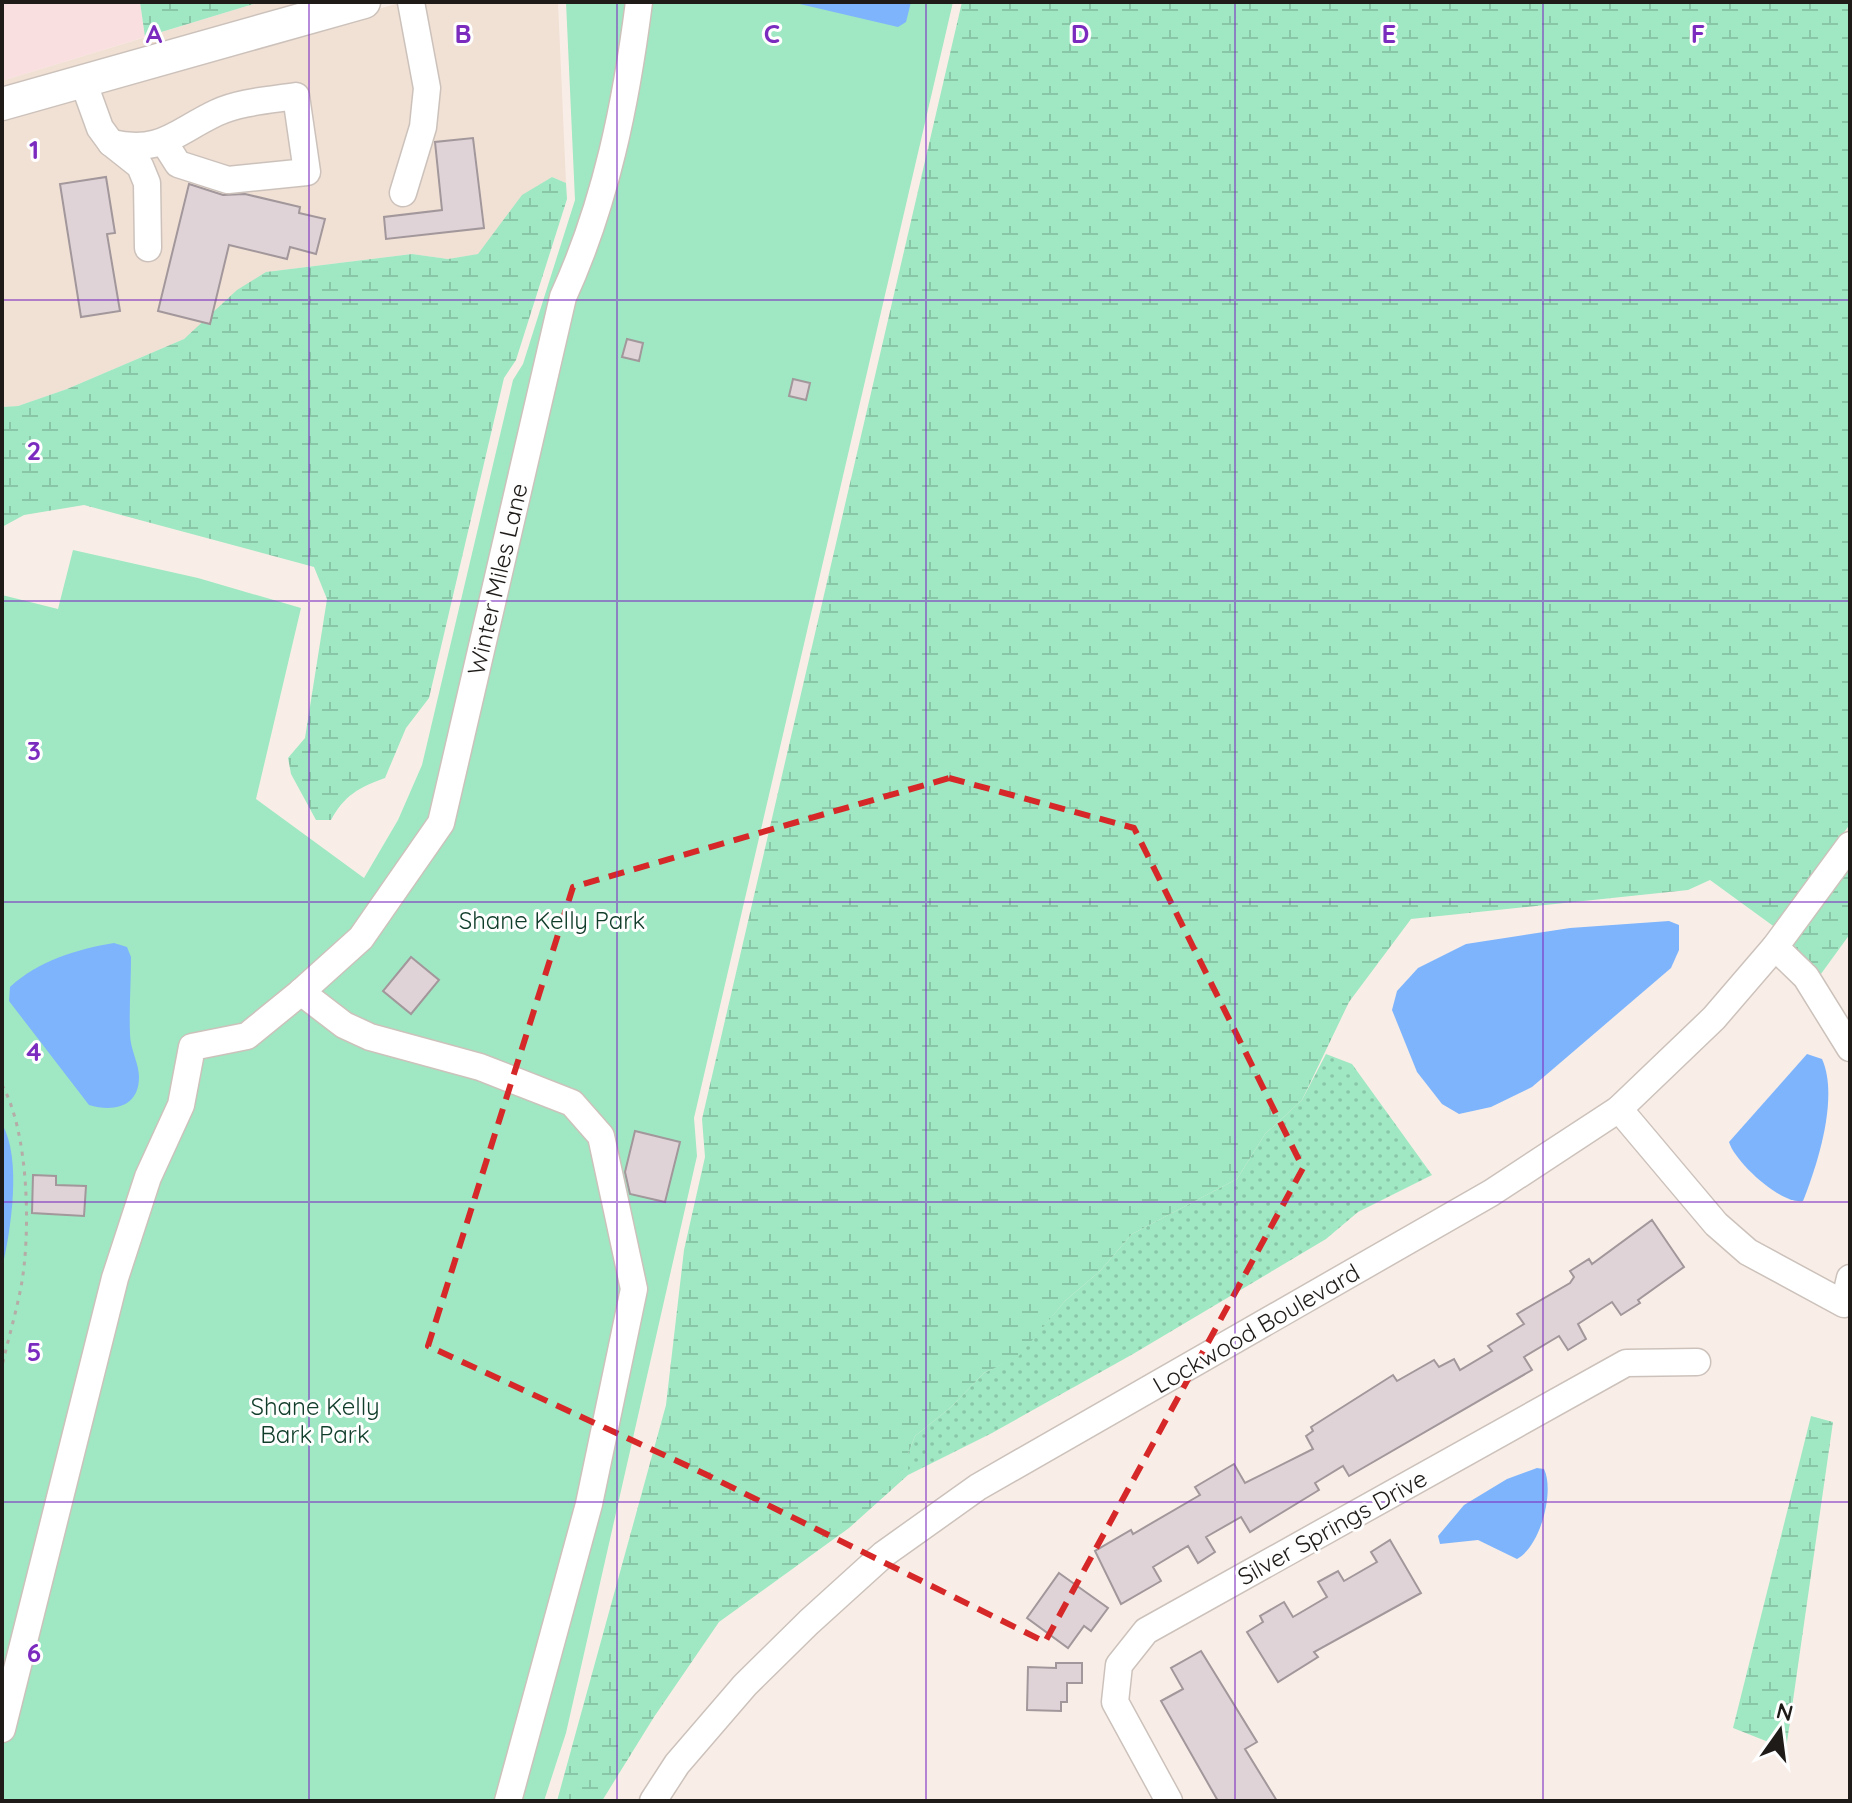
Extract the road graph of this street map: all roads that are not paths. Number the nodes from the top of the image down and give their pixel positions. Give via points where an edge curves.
1 (364, 2) edge
2 (411, 2) edge
3 (639, 2) edge
4 (83, 81) junction
5 (2, 104) edge
6 (164, 142) junction
7 (111, 143) junction
8 (403, 193) dead end
9 (148, 248) dead end
10 (1850, 845) edge
11 (1775, 947) junction
12 (301, 992) junction
13 (1850, 1048) edge
14 (1619, 1109) junction
15 (1850, 1278) edge
16 (1697, 1362) dead end
17 (2, 1729) edge
18 (508, 1801) edge
19 (653, 1801) edge
20 (1169, 1801) edge

1 - 4 main road
2 - 8 street via 427,88 423,127
3 - 12 street, Winter Miles Lane via 627,93 596,215 563,297 441,823 361,938
4 - 5 main road
4 - 7 street
6 - 6 street via 216,113 296,96 307,172 228,180 178,164
6 - 7 street via 138,149
7 - 9 street via 140,166 147,183
10 - 11 street, Lockwood Boulevard
11 - 13 street via 1806,977
11 - 14 street, Lockwood Boulevard via 1714,1018
12 - 17 street, Winter Miles Lane via 247,1036 192,1047 181,1105 148,1177 115,1278
12 - 18 street via 344,1025 370,1037 480,1067 572,1103 601,1136 634,1289 589,1504
14 - 15 street via 1716,1224 1748,1252 1844,1304
14 - 19 street, Lockwood Boulevard via 1491,1193 978,1487 884,1554 756,1675 677,1764
16 - 20 street, Silver Springs Drive via 1626,1363 1146,1631 1119,1665 1115,1702

